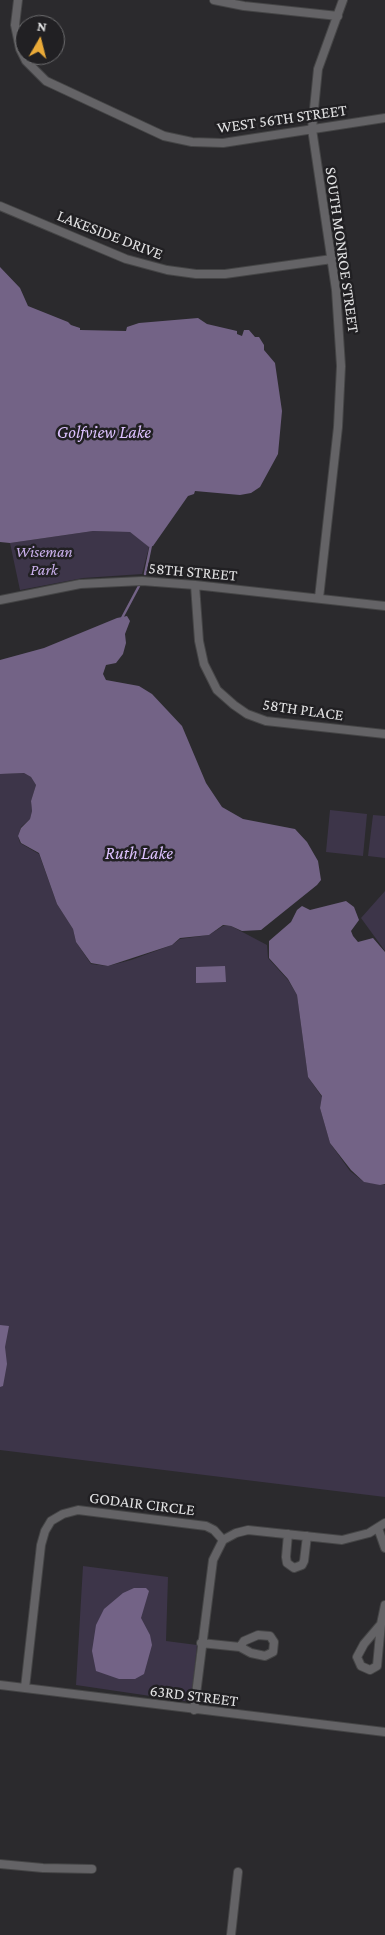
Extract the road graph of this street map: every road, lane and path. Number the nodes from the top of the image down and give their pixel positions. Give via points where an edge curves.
1 (18, 0) edge
2 (214, 0) edge
3 (343, 0) edge
4 (338, 16) junction
5 (385, 118) edge
6 (312, 129) junction
7 (0, 206) edge
8 (332, 259) junction
9 (195, 585) junction
10 (319, 598) junction
11 (0, 600) edge
12 (385, 606) edge
13 (385, 734) edge
14 (382, 1526) edge
15 (288, 1534) junction
16 (307, 1536) junction
17 (223, 1540) junction
18 (385, 1548) edge
19 (385, 1605) edge
20 (381, 1624) junction
21 (201, 1643) junction
22 (240, 1647) dead end
23 (0, 1684) edge
24 (25, 1688) junction
25 (194, 1710) junction
26 (385, 1732) edge
27 (0, 1864) edge
28 (92, 1869) dead end
29 (238, 1872) dead end
30 (231, 1935) edge

1 - 6 street, WEST 56TH STREET via 15,25 26,61 46,81 147,129 182,140 223,142
2 - 4 street
3 - 4 street, SOUTH MONROE STREET
4 - 6 street, SOUTH MONROE STREET via 318,69
5 - 6 street, WEST 56TH STREET
6 - 8 street, SOUTH MONROE STREET
7 - 8 street, LAKESIDE DRIVE via 135,262 174,272 225,274
8 - 10 street, SOUTH MONROE STREET via 340,338 340,394
9 - 10 street, 58TH STREET
9 - 11 street, 58TH STREET via 112,582 69,586
9 - 13 street, 58TH PLACE via 200,651 206,671 217,690 234,706 251,716 274,722
10 - 12 street, 58TH STREET
14 - 16 street via 342,1540
14 - 18 street
15 - 16 street
15 - 16 street via 287,1563 294,1568 304,1561
15 - 17 street via 248,1530
17 - 21 street via 213,1560
17 - 24 street, GODAIR CIRCLE via 206,1526 78,1510 51,1521 41,1545
19 - 20 street
20 - 20 street via 377,1666 370,1670 361,1666 357,1657
21 - 22 street
21 - 25 street
23 - 24 street, 63RD STREET
24 - 25 street, 63RD STREET
25 - 26 street, 63RD STREET
27 - 28 street
29 - 30 street

